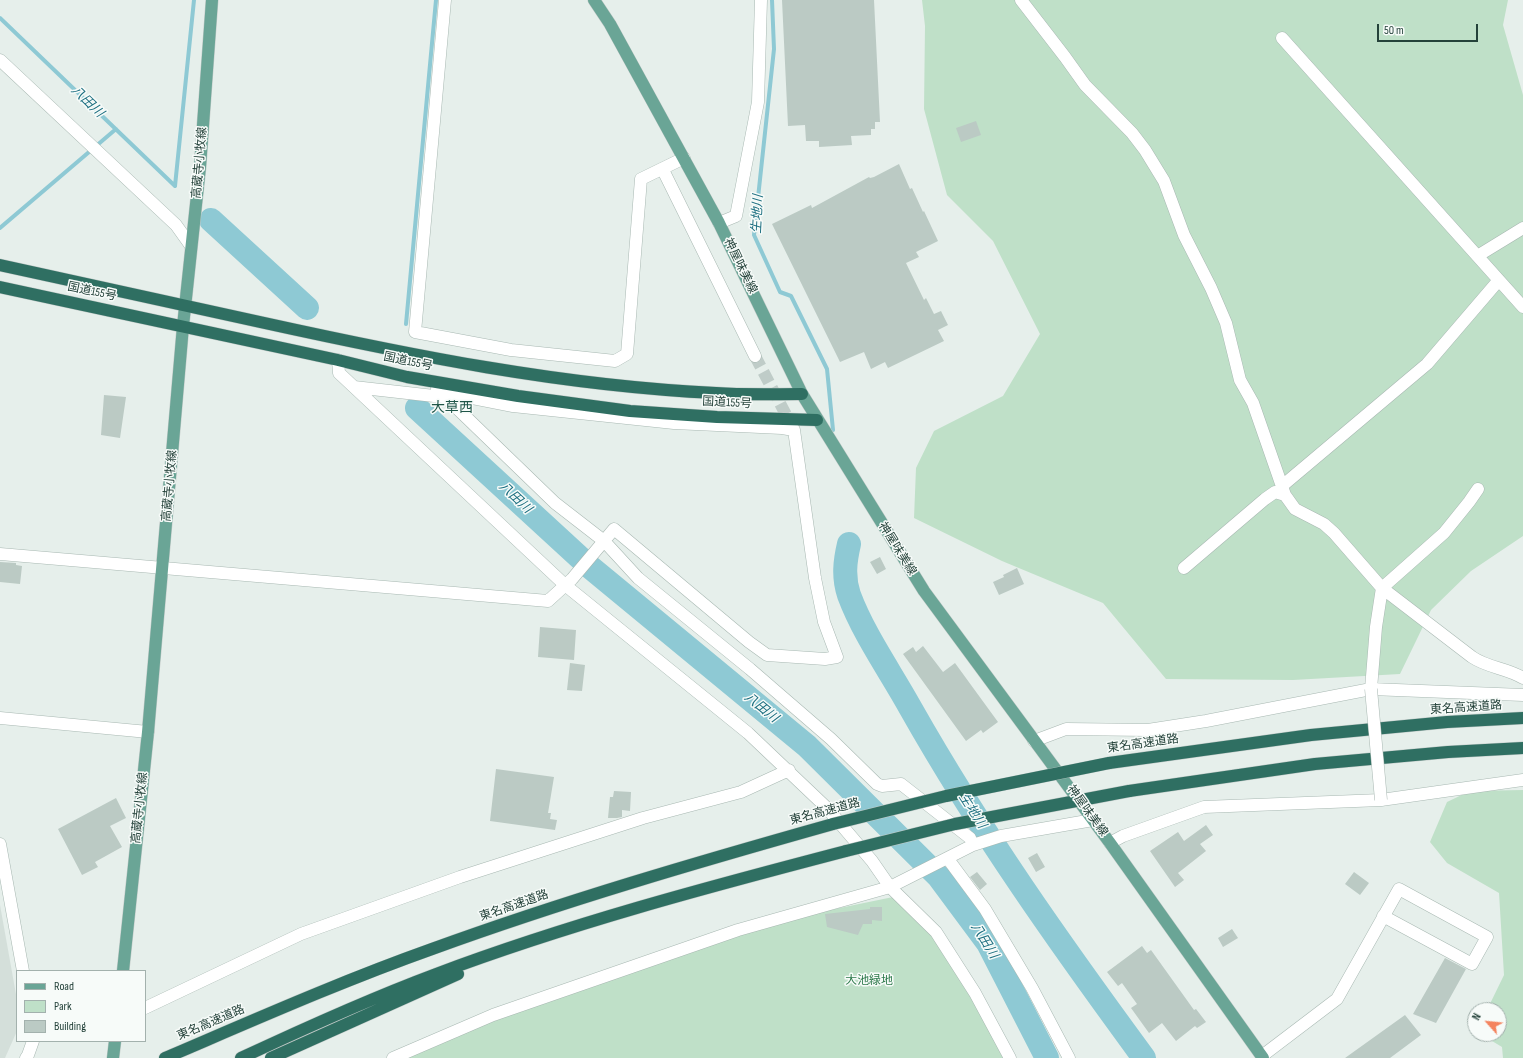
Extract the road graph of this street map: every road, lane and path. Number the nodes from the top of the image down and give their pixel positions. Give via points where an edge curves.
1 (212, 0) edge
2 (445, 0) edge
3 (594, 0) edge
4 (761, 0) edge
5 (1021, 0) edge
6 (1282, 38) dead end
7 (0, 60) edge
8 (684, 158) junction
9 (663, 170) junction
10 (719, 223) junction
11 (1523, 228) edge
12 (192, 246) junction
13 (1479, 256) junction
14 (0, 265) edge
15 (1499, 280) junction
16 (0, 287) edge
17 (185, 305) junction
18 (1523, 306) edge
19 (183, 326) junction
20 (755, 356) tunnel mouth
21 (338, 360) junction
22 (354, 387) junction
23 (437, 390) junction
24 (802, 394) junction
25 (817, 420) junction
26 (1478, 488) dead end
27 (1284, 490) junction
28 (602, 544) junction
29 (0, 554) edge
30 (1184, 568) dead end
31 (163, 569) junction
32 (568, 582) junction
33 (1382, 588) junction
34 (1523, 678) edge
35 (1371, 689) junction
36 (1523, 695) edge
37 (0, 718) edge
38 (1523, 718) edge
39 (148, 732) junction
40 (1034, 741) junction
41 (1523, 748) edge
42 (789, 770) junction
43 (1523, 780) edge
44 (1381, 800) junction
45 (1093, 820) junction
46 (1110, 843) junction
47 (0, 844) edge
48 (973, 845) junction
49 (948, 859) junction
50 (890, 887) junction
51 (1383, 916) junction
52 (529, 942) junction
53 (22, 970) edge
54 (123, 970) edge
55 (146, 1008) edge
56 (33, 1042) edge
57 (115, 1042) edge
58 (1263, 1057) edge
59 (26, 1058) edge
60 (113, 1058) edge
61 (165, 1058) edge
62 (241, 1058) edge
63 (272, 1058) edge
64 (393, 1058) edge
65 (1010, 1058) edge
66 (1069, 1058) edge

1 - 12 main road, 高蔵寺小牧線
2 - 9 street via 415,332 511,350 615,361 627,354 641,179
3 - 8 main road, 神屋味美線 via 610,24
4 - 10 street via 758,102 750,149 736,216
5 - 27 street via 1085,86 1132,133 1164,181 1184,235 1226,323 1240,380 1253,403
6 - 13 street
7 - 12 street via 176,225
8 - 9 street
8 - 10 main road, 神屋味美線
9 - 20 street
10 - 24 main road, 神屋味美線
11 - 13 street
12 - 17 main road, 高蔵寺小牧線
13 - 15 street
14 - 17 highway, 国道155号
15 - 18 street
15 - 27 street via 1428,364
16 - 19 highway, 国道155号
17 - 19 main road, 高蔵寺小牧線
17 - 24 highway, 国道155号 via 411,354 523,373 635,387 716,393
19 - 21 highway, 国道155号
19 - 31 main road, 高蔵寺小牧線
21 - 22 street via 339,373
21 - 23 highway, 国道155号
22 - 23 street
22 - 32 street
23 - 25 highway, 国道155号 via 518,396 630,411
23 - 28 street via 555,503
23 - 28 street via 520,406 674,423 794,430 815,578 824,622 837,658 767,655 614,529
24 - 25 main road, 神屋味美線
25 - 40 main road, 神屋味美線 via 924,591
26 - 33 street via 1444,533
27 - 30 street via 1275,492 1265,499
27 - 33 street via 1295,508 1324,524 1334,533
28 - 32 street
28 - 48 street via 638,578 831,739 877,784 901,784 970,838
29 - 31 street
31 - 32 street via 548,601
31 - 39 main road, 高蔵寺小牧線
32 - 42 street
33 - 34 street via 1477,661 1513,672
33 - 35 street
35 - 36 street
35 - 40 street via 1156,729 1066,729
35 - 44 street, bridge
37 - 39 street
38 - 61 highway, 東名高速道路, bridge via 1447,722 1310,735 1108,763 946,796 833,824 682,866 521,918 319,992
39 - 54 main road, 高蔵寺小牧線
40 - 45 main road, 神屋味美線
41 - 52 highway, bridge via 1315,764 1129,791 955,824 690,892
42 - 50 street via 827,808 872,861
42 - 55 street via 741,792 643,818 460,877 301,934
43 - 44 street
44 - 46 street via 1204,807
45 - 46 main road, 神屋味美線
45 - 48 street via 1000,836
46 - 58 main road, 神屋味美線
47 - 53 street
48 - 49 street
49 - 50 street
49 - 66 street via 985,909 1032,988
50 - 64 street via 738,930 494,1015
50 - 65 street via 936,932 975,994
51 - 51 street via 1399,889 1487,937 1472,964
51 - 58 street via 1337,999
52 - 62 highway via 436,974 328,1018
52 - 63 highway
56 - 59 street
57 - 60 main road

